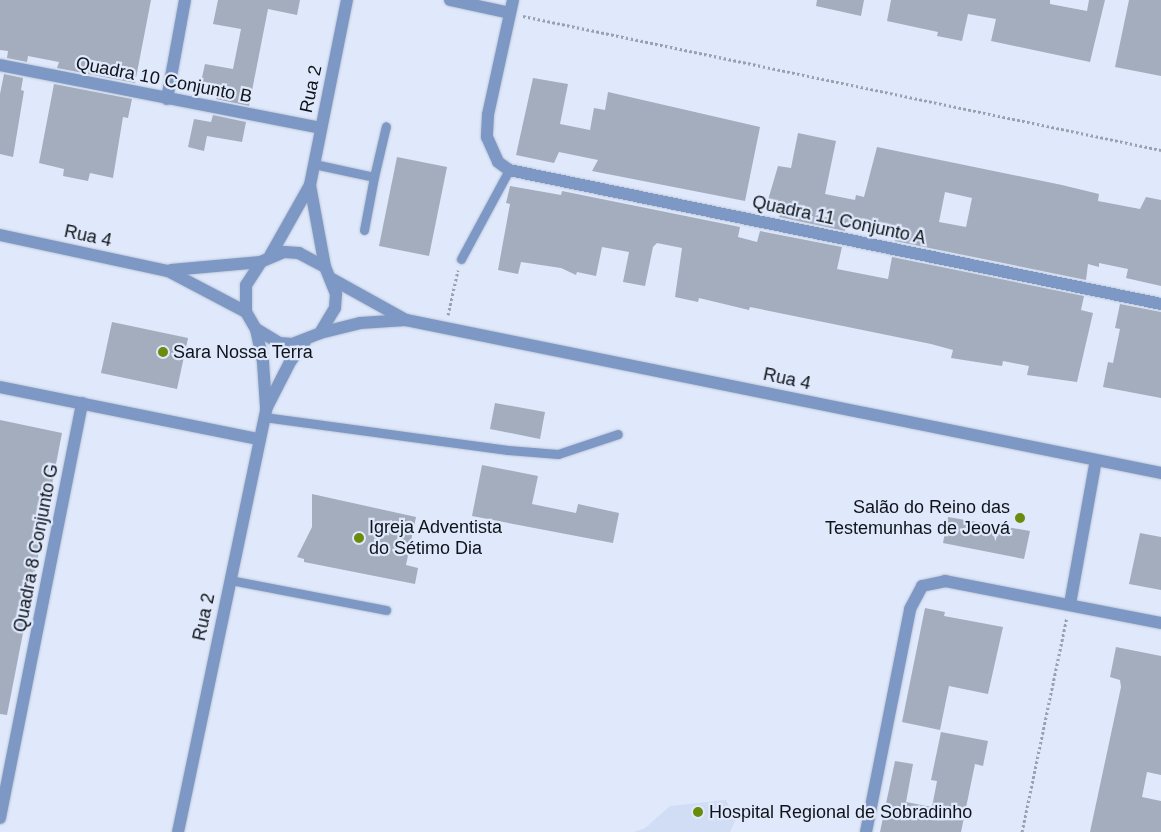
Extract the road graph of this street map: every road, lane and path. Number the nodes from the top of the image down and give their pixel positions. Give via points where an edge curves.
1 (185, 0) edge
2 (347, 0) edge
3 (450, 0) edge
4 (513, 0) edge
5 (510, 13) junction
6 (0, 65) edge
7 (166, 98) junction
8 (386, 126) dead end
9 (320, 128) junction
10 (1161, 150) edge
11 (314, 164) junction
12 (509, 170) junction
13 (374, 177) junction
14 (310, 185) junction
15 (364, 230) dead end
16 (0, 235) edge
17 (266, 259) junction
18 (461, 259) joint
19 (325, 268) junction
20 (168, 271) junction
21 (332, 279) junction
22 (1161, 304) edge
23 (246, 312) junction
24 (406, 320) junction
25 (445, 328) junction
26 (256, 329) junction
27 (320, 334) junction
28 (305, 342) junction
29 (0, 387) edge
30 (82, 404) junction
31 (265, 413) junction
32 (618, 434) dead end
33 (259, 439) junction
34 (1096, 460) junction
35 (1161, 473) edge
36 (230, 580) junction
37 (1070, 604) junction
38 (386, 610) dead end
39 (1161, 623) edge
40 (0, 818) edge
41 (178, 832) edge
42 (866, 832) edge
43 (1022, 832) edge

1 - 7 street
2 - 9 street, Rua 2
3 - 5 street
4 - 5 street
5 - 10 path
5 - 12 street via 488,115 487,137 498,162
6 - 7 street, Quadra 10 Conjunto B
7 - 9 street, Quadra 10 Conjunto B
8 - 13 lane
9 - 11 street, Rua 2
11 - 13 lane
11 - 14 street, Rua 2
12 - 18 lane
12 - 22 street, Quadra 11 Conjunto A
13 - 15 lane
14 - 17 street
14 - 19 street
16 - 20 street, Rua 4
17 - 19 street via 299,252
17 - 20 street
17 - 23 street via 246,285
18 - 25 path
19 - 21 street
20 - 23 street
21 - 24 street
21 - 27 street via 335,308
23 - 26 street
24 - 25 street, Rua 4
24 - 27 street via 360,322
25 - 34 street, Rua 4
26 - 28 street via 279,343
26 - 31 street via 263,362
27 - 28 street
28 - 31 street via 290,362
29 - 30 street
30 - 33 street
30 - 40 street, Quadra 8 Conjunto G
31 - 32 lane via 508,450 558,454
31 - 33 street, Rua 2
33 - 36 street, Rua 2
34 - 35 street, Rua 4
34 - 37 street
36 - 38 lane
36 - 41 street, Rua 2
37 - 39 street
37 - 42 street via 944,581 922,586 910,609
37 - 43 path

